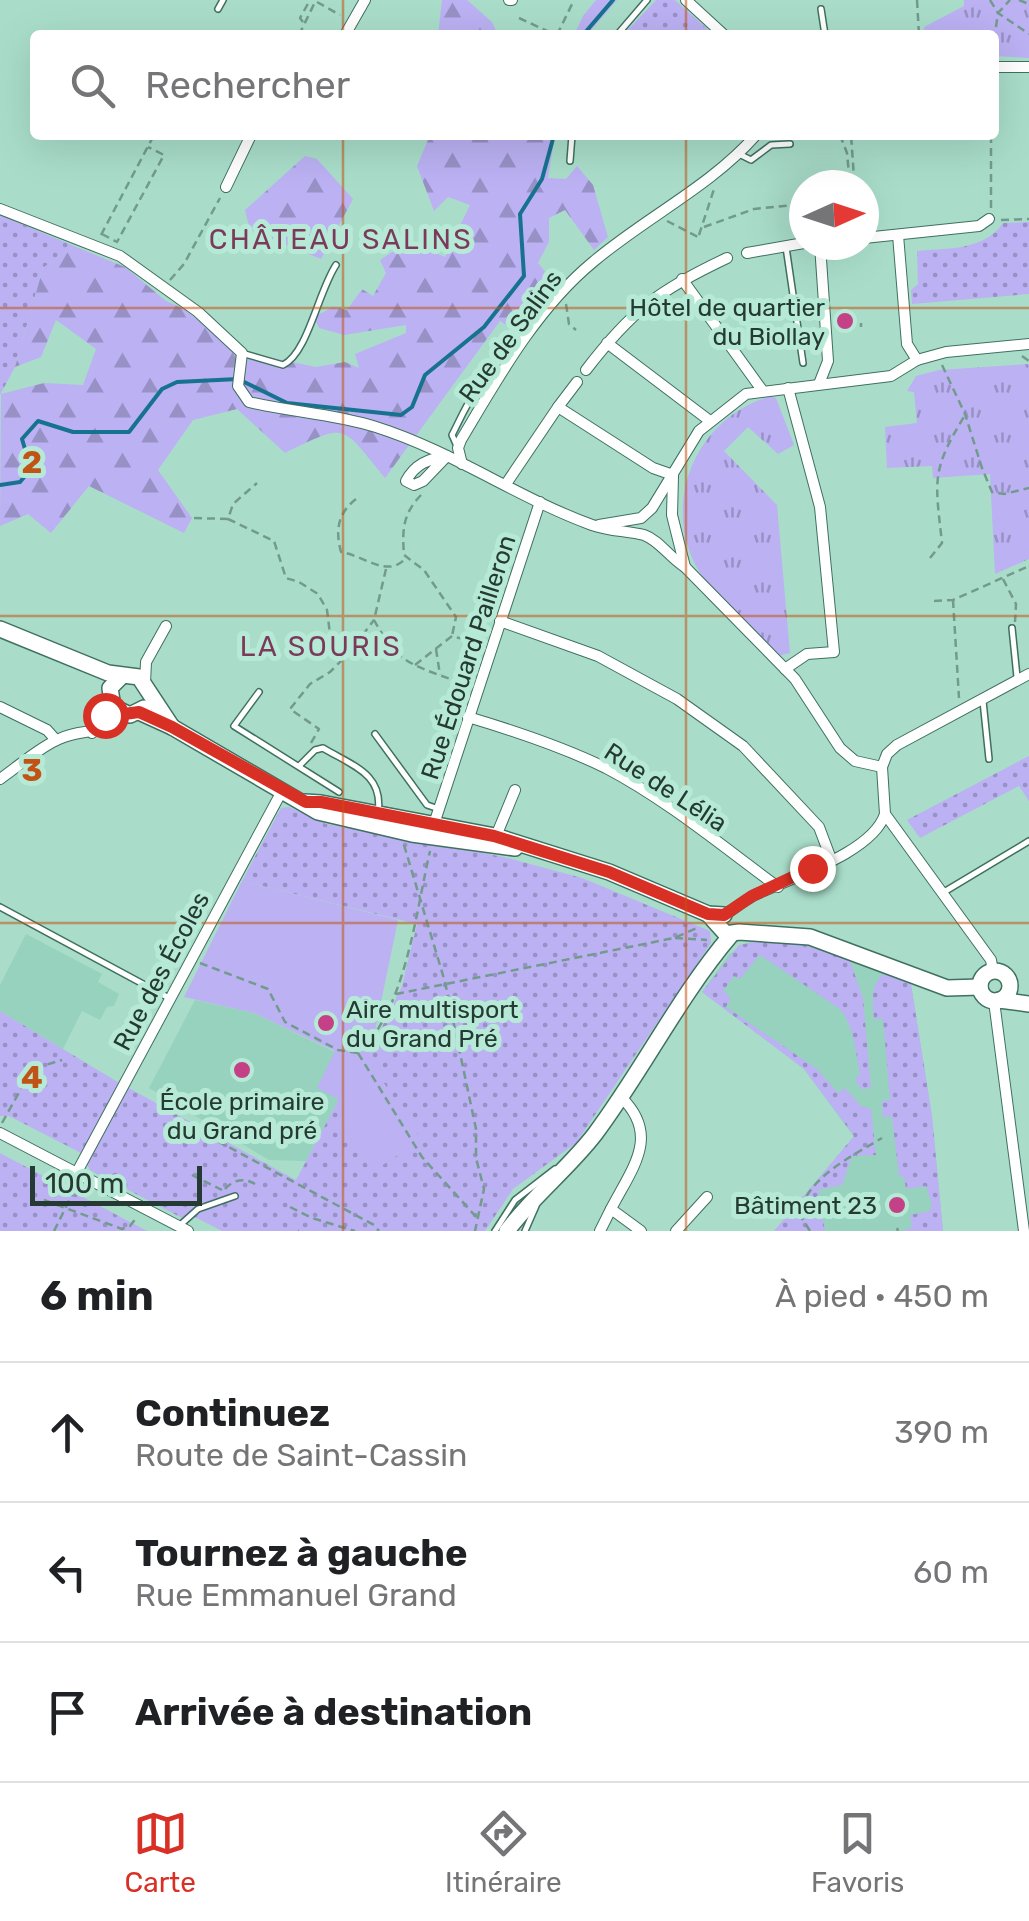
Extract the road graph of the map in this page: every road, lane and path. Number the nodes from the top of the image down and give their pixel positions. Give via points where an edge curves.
1 (223, 0) edge
2 (364, 0) edge
3 (574, 0) edge
4 (647, 0) edge
5 (686, 0) edge
6 (916, 0) edge
7 (990, 0) edge
8 (1010, 0) edge
9 (1018, 0) edge
10 (314, 1) edge
11 (1029, 4) edge
12 (218, 9) dead end
13 (821, 9) dead end
14 (998, 13) junction
15 (340, 15) dead end
16 (519, 18) dead end
17 (301, 30) edge
18 (349, 30) edge
19 (545, 30) edge
20 (559, 30) edge
21 (621, 30) edge
22 (719, 30) edge
23 (824, 30) edge
24 (919, 30) edge
25 (995, 30) edge
26 (1029, 34) edge
27 (999, 67) edge
28 (1029, 67) edge
29 (152, 140) edge
30 (246, 140) edge
31 (572, 140) edge
32 (752, 140) edge
33 (842, 140) edge
34 (851, 140) edge
35 (991, 140) edge
36 (790, 144) dead end
37 (148, 147) junction
38 (739, 154) junction
39 (570, 161) dead end
40 (849, 170) edge
41 (853, 170) edge
42 (719, 173) junction
43 (226, 187) joint
44 (789, 206) edge
45 (0, 209) edge
46 (654, 215) junction
47 (989, 220) junction
48 (1029, 220) edge
49 (704, 227) junction
50 (898, 235) junction
51 (879, 237) edge
52 (786, 244) junction
53 (789, 244) edge
54 (747, 253) dead end
55 (727, 258) dead end
56 (821, 260) edge
57 (336, 265) dead end
58 (682, 279) junction
59 (160, 284) junction
60 (563, 291) junction
61 (576, 330) dead end
62 (608, 343) junction
63 (1029, 344) edge
64 (242, 352) junction
65 (938, 354) junction
66 (917, 360) junction
67 (803, 362) dead end
68 (586, 370) dead end
69 (577, 382) dead end
70 (818, 384) junction
71 (788, 388) junction
72 (762, 390) junction
73 (558, 407) junction
74 (966, 414) junction
75 (710, 421) junction
76 (447, 456) junction
77 (462, 464) junction
78 (673, 475) junction
79 (425, 479) junction
80 (257, 483) dead end
81 (506, 484) junction
82 (1029, 488) edge
83 (356, 499) dead end
84 (540, 502) junction
85 (652, 508) junction
86 (194, 518) dead end
87 (642, 518) junction
88 (228, 519) junction
89 (673, 520) junction
90 (593, 525) junction
91 (650, 538) junction
92 (406, 558) junction
93 (930, 558) dead end
94 (1029, 566) edge
95 (685, 567) junction
96 (386, 569) junction
97 (1002, 578) junction
98 (953, 600) junction
99 (934, 602) dead end
100 (374, 620) junction
101 (500, 621) junction
102 (166, 626) dead end
103 (1012, 628) joint
104 (0, 629) edge
105 (452, 636) junction
106 (466, 640) dead end
107 (436, 647) junction
108 (348, 654) junction
109 (146, 662) junction
110 (84, 664) junction
111 (414, 666) junction
112 (784, 668) junction
113 (1029, 674) edge
114 (125, 675) junction
115 (440, 675) junction
116 (453, 680) dead end
117 (1017, 680) junction
118 (147, 689) junction
119 (259, 692) dead end
120 (982, 698) junction
121 (121, 705) junction
122 (0, 707) edge
123 (964, 708) junction
124 (468, 717) junction
125 (172, 727) junction
126 (375, 734) dead end
127 (56, 740) junction
128 (315, 750) junction
129 (989, 759) dead end
130 (300, 766) junction
131 (882, 767) junction
132 (0, 779) edge
133 (515, 790) dead end
134 (282, 791) junction
135 (339, 792) dead end
136 (885, 814) junction
137 (436, 817) junction
138 (374, 820) junction
139 (404, 832) junction
140 (494, 841) junction
141 (1029, 841) edge
142 (431, 844) dead end
143 (830, 859) junction
144 (778, 887) junction
145 (944, 892) junction
146 (420, 895) junction
147 (0, 907) edge
148 (727, 925) junction
149 (674, 938) junction
150 (190, 958) junction
151 (992, 972) junction
152 (446, 982) junction
153 (980, 988) junction
154 (396, 994) junction
155 (1001, 996) junction
156 (169, 998) junction
157 (1029, 1002) edge
158 (358, 1052) junction
159 (62, 1060) dead end
160 (621, 1097) junction
161 (195, 1129) dead end
162 (0, 1130) edge
163 (882, 1138) dead end
164 (578, 1154) junction
165 (80, 1173) junction
166 (192, 1176) dead end
167 (254, 1184) dead end
168 (224, 1191) junction
169 (235, 1196) dead end
170 (708, 1197) dead end
171 (44, 1200) dead end
172 (216, 1201) junction
173 (142, 1207) junction
174 (290, 1207) dead end
175 (65, 1208) junction
176 (611, 1209) junction
177 (478, 1220) junction
178 (184, 1229) edge
179 (509, 1230) edge
180 (54, 1231) edge
181 (355, 1231) edge
182 (378, 1231) edge
183 (475, 1231) edge
184 (600, 1231) edge
185 (641, 1231) edge
186 (676, 1231) edge
187 (810, 1231) edge
188 (1024, 1231) edge

1 - 12 lane
2 - 18 street
3 - 20 path
4 - 21 lane
5 - 22 street
6 - 24 path
7 - 14 path
8 - 14 path
9 - 11 path
10 - 15 path
10 - 17 path
13 - 23 lane
14 - 25 path
14 - 26 path
16 - 19 path
27 - 28 street
29 - 37 path
30 - 43 street
31 - 39 lane
32 - 38 street, Rue de Salins
33 - 40 path
34 - 41 path
35 - 47 path
36 - 38 lane via 770,145 751,160
37 - 37 path via 100,236 118,242 164,155
38 - 42 street, Rue de Salins
42 - 46 street, Rue de Salins
42 - 49 path
43 - 59 path via 174,279
44 - 49 path via 754,209
45 - 59 street via 120,256
46 - 49 path via 700,236
46 - 60 street, Rue de Salins
47 - 48 path
47 - 50 street
50 - 51 street
50 - 66 street via 907,344
52 - 53 street
52 - 54 street
52 - 67 lane
55 - 58 street
56 - 70 street via 828,361
57 - 64 lane via 294,360 282,365
58 - 62 street via 642,305
58 - 72 street
59 - 64 street
60 - 61 path
60 - 77 street, Rue de Salins via 505,367 458,448
62 - 68 street
62 - 75 street
63 - 65 street
64 - 76 street via 238,378 249,402 374,426
65 - 66 street
65 - 74 path
66 - 70 street via 891,376
69 - 73 street
70 - 71 street
71 - 72 street
71 - 112 street via 820,507 834,652 807,654
72 - 75 street
73 - 78 street
73 - 81 street
74 - 82 path via 992,492
74 - 93 path via 938,464 942,542
75 - 78 street
76 - 77 street
76 - 79 street
76 - 79 street via 413,468 406,481 414,486
77 - 81 street
78 - 85 street
78 - 89 street
79 - 92 path via 405,515
80 - 88 path via 233,504
81 - 84 street
83 - 96 path via 338,524 340,552
84 - 90 street
84 - 101 street, Rue Édouard Pailleron
85 - 87 street
85 - 89 street via 663,508
86 - 88 path
87 - 90 street
87 - 91 street
88 - 108 path via 274,542 286,578 318,594 330,634
89 - 91 street via 666,538
89 - 95 street
90 - 91 street
91 - 95 street
92 - 96 path
92 - 105 path via 424,570 456,617
94 - 97 path
95 - 112 street
96 - 100 path
97 - 98 path
97 - 103 path via 1016,604
98 - 99 path
98 - 123 path
100 - 108 path
100 - 111 path via 390,648
101 - 124 street, Rue Édouard Pailleron
101 - 143 street via 598,656 677,699 742,746 819,827
102 - 109 street
103 - 117 lane
104 - 110 street
105 - 106 path
105 - 107 path
107 - 111 path
107 - 115 path
108 - 128 path via 290,709 319,729 310,746
109 - 114 street
109 - 118 street
110 - 114 street
110 - 121 street
111 - 115 path
112 - 131 street via 840,748 855,761
113 - 117 street
114 - 118 street
114 - 121 street
115 - 116 path
117 - 120 street
118 - 121 street
118 - 125 street
119 - 130 lane via 234,726
120 - 123 street
120 - 129 lane
121 - 125 street
121 - 127 street via 91,733
122 - 127 street
123 - 131 street via 896,745
124 - 137 street, Rue Édouard Pailleron
124 - 144 street, Rue de Lélia via 542,739 608,769
125 - 134 street
126 - 137 lane
127 - 132 street
128 - 130 lane
128 - 138 lane via 324,748 373,779 381,795
130 - 135 lane
131 - 136 street
133 - 140 street
134 - 138 street
134 - 150 street, Rue des Écoles
136 - 143 street via 869,839
136 - 145 street
137 - 138 street
137 - 140 street
138 - 139 street
139 - 140 street
139 - 146 path
140 - 148 street via 609,872
141 - 145 lane
142 - 146 path
143 - 144 street
144 - 148 street via 752,896
145 - 151 street
146 - 152 path
146 - 154 path
147 - 156 lane
148 - 149 path
148 - 149 path via 705,924
148 - 153 street via 810,938 946,988
148 - 160 street
149 - 152 path
150 - 156 street, Rue des Écoles
150 - 158 path via 268,988 286,1022 338,1050
151 - 153 street
151 - 155 street via 1005,975
152 - 154 path
152 - 177 path via 484,1189
153 - 155 street via 984,997
154 - 158 path
155 - 157 street
155 - 188 street
156 - 165 street, Rue des Écoles
158 - 177 path via 422,1157
159 - 162 path via 32,1069
160 - 164 street
160 - 176 street via 644,1135
161 - 182 path
162 - 165 street
163 - 187 path via 839,1161 804,1200 800,1216
164 - 179 street
164 - 179 lane via 514,1200
165 - 173 street
165 - 175 path
166 - 168 path
167 - 168 path via 230,1183
168 - 172 path
169 - 172 lane
170 - 186 street
171 - 175 path
172 - 178 lane via 198,1209
173 - 175 path via 122,1229
173 - 178 street
174 - 181 path
175 - 180 path
176 - 184 street
176 - 185 street
177 - 183 path

